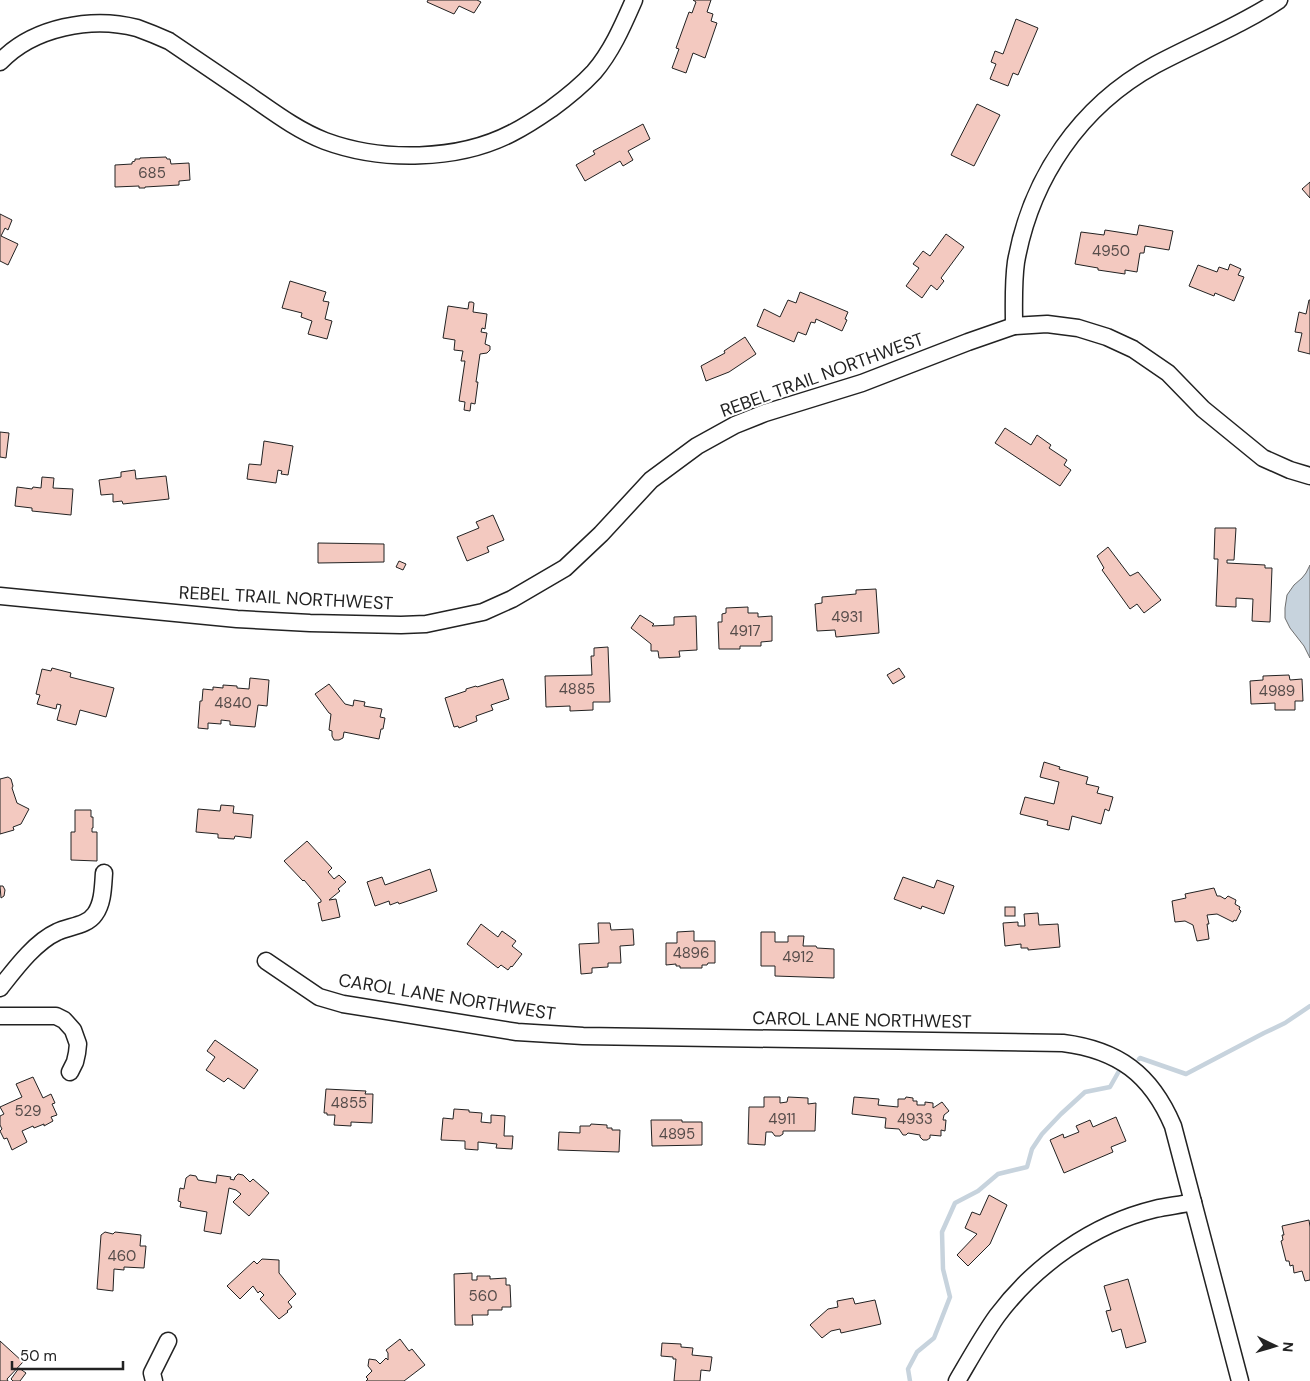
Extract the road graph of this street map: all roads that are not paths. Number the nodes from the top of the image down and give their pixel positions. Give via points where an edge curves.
1 (634, 0) edge
2 (1280, 0) edge
3 (0, 62) edge
4 (1014, 326) junction
5 (1310, 476) edge
6 (0, 596) edge
7 (104, 873) dead end
8 (266, 961) dead end
9 (0, 988) edge
10 (0, 1016) edge
11 (70, 1072) dead end
12 (1193, 1202) junction
13 (168, 1341) dead end
14 (154, 1381) edge
15 (957, 1381) edge
16 (1240, 1381) edge

1 - 3 street via 618,36 594,72 567,98 511,134 444,153 401,155 369,152 325,141 296,127 169,41 136,28 114,24 68,26 30,39
2 - 4 street via 1226,31 1154,65 1116,91 1067,141 1049,168 1022,232 1013,296
4 - 5 street, REBEL TRAIL NORTHWEST via 1047,324 1078,328 1133,349 1168,374 1203,409 1263,458
4 - 6 street, REBEL TRAIL NORTHWEST via 862,383 735,425 696,446 651,480 565,568 512,599 482,612 426,624 310,623
7 - 9 street via 99,907 94,916 42,942
8 - 12 street, CAROL LANE NORTHWEST via 319,997 343,1004 516,1032 1084,1046 1127,1065 1155,1093 1173,1126
10 - 11 street via 56,1016 64,1020 73,1030 78,1044
12 - 15 street via 1117,1222 1050,1262 998,1315
12 - 16 street, CAROL LANE NORTHWEST
13 - 14 street via 152,1372

